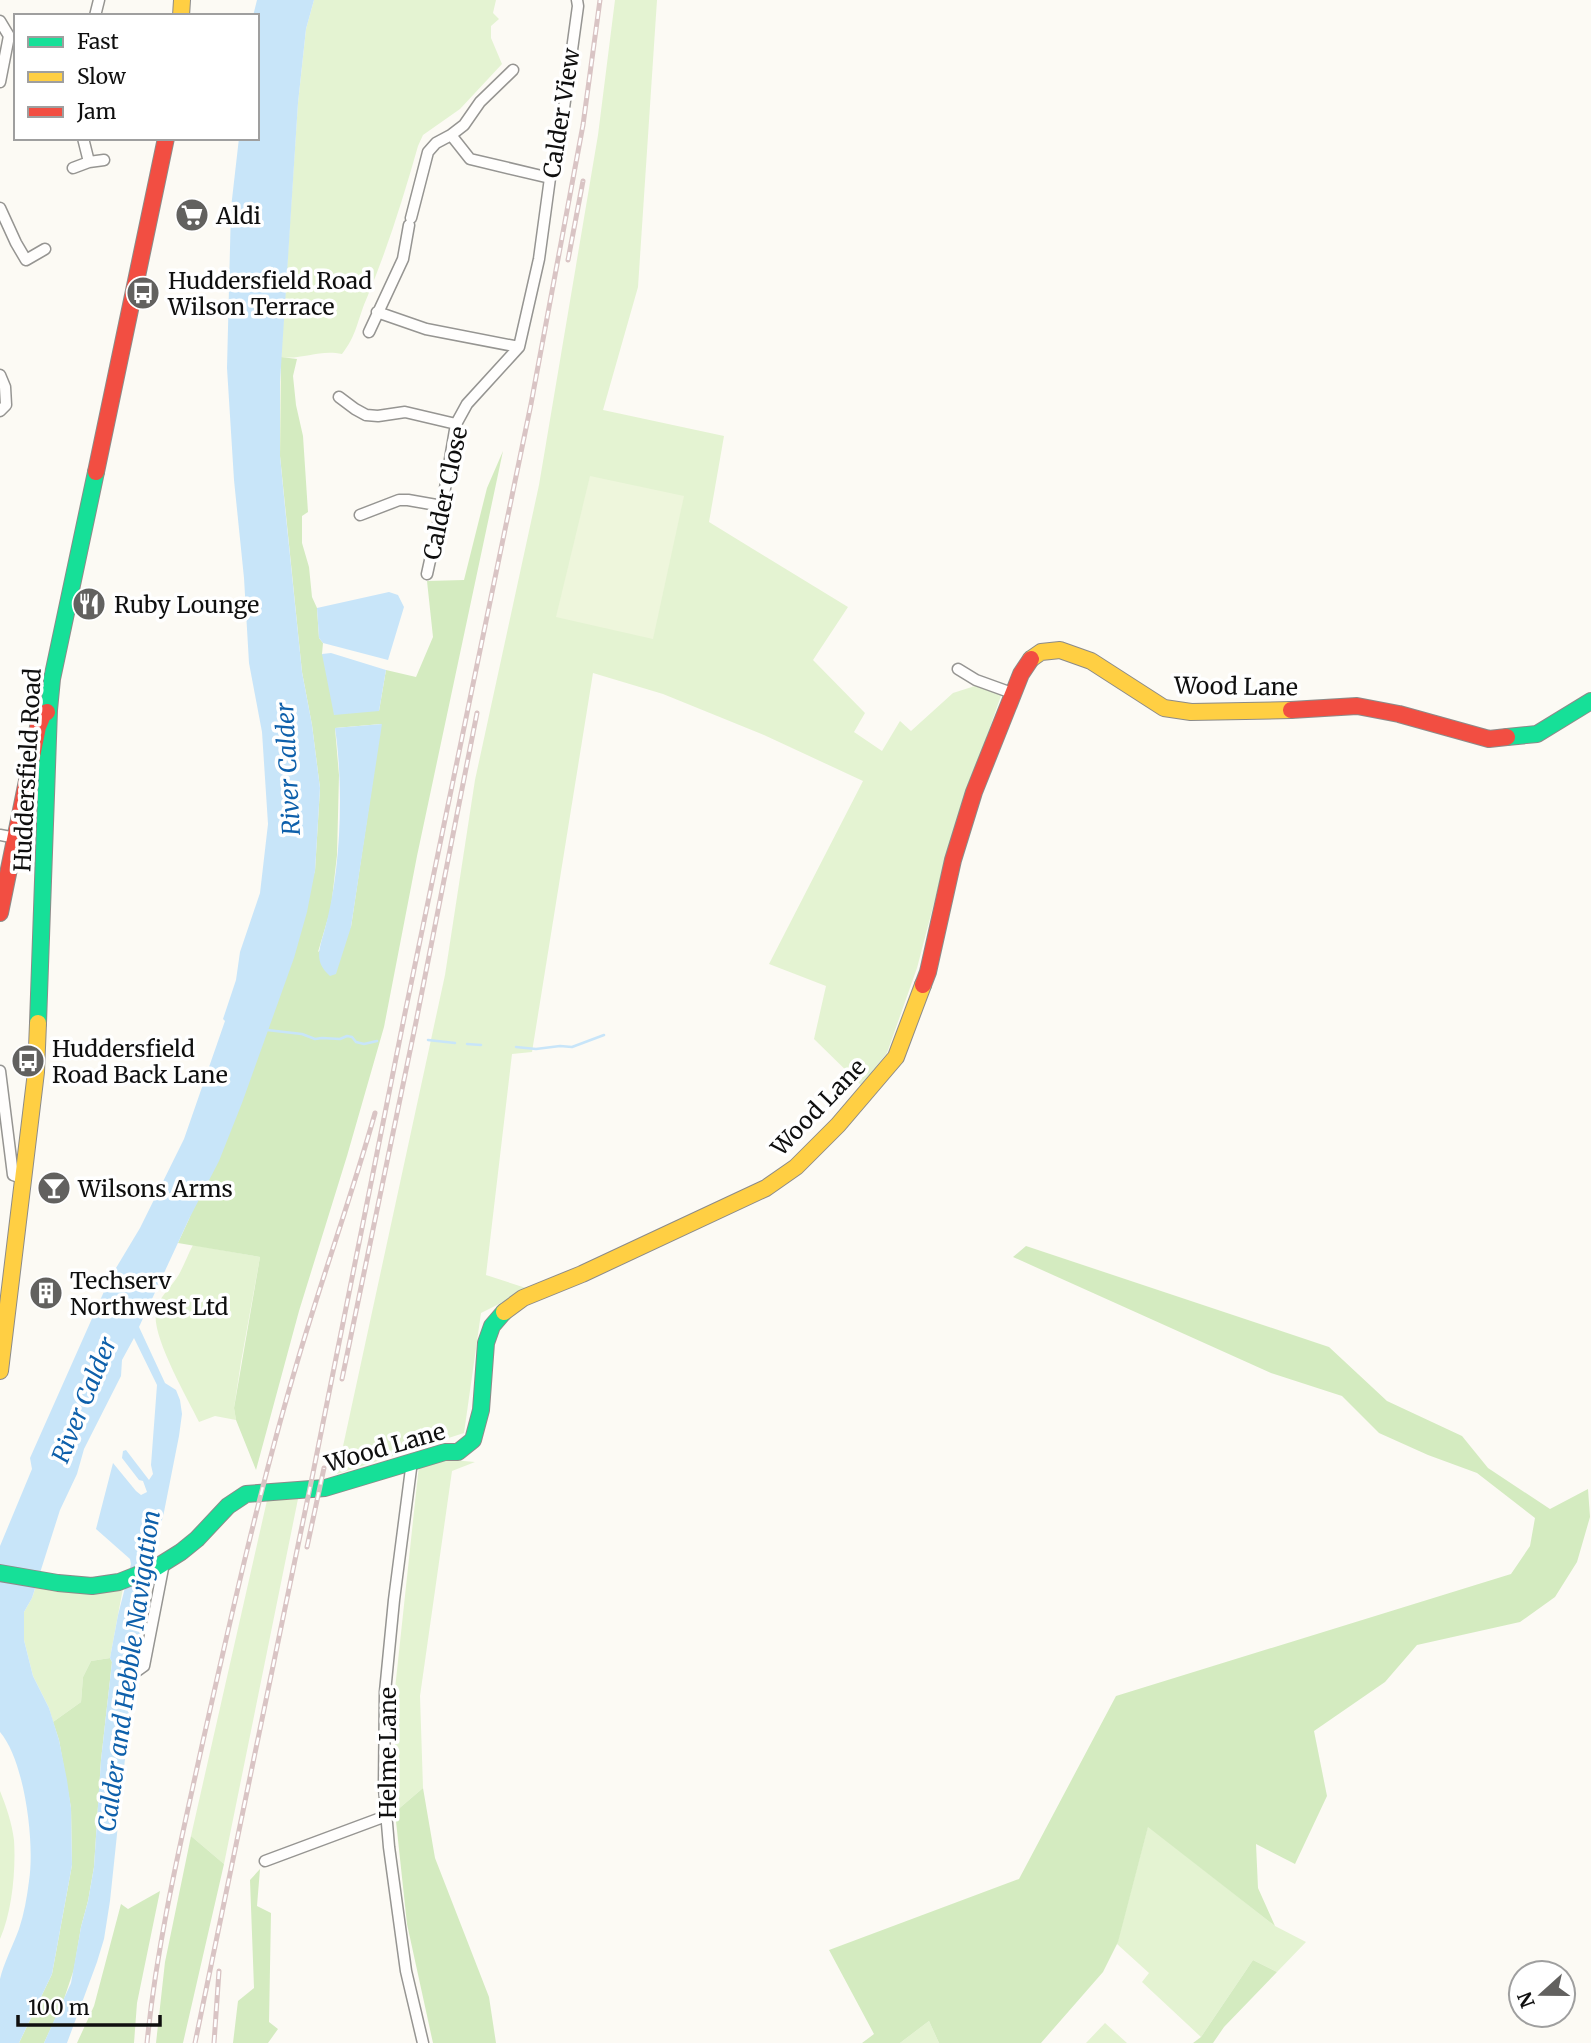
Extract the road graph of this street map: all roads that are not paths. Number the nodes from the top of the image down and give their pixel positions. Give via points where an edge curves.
1 (577, 0) edge
2 (0, 21) edge
3 (513, 70) dead end
4 (0, 82) edge
5 (451, 135) junction
6 (84, 140) edge
7 (166, 140) edge
8 (104, 160) dead end
9 (89, 162) junction
10 (73, 168) dead end
11 (550, 178) junction
12 (0, 208) edge
13 (544, 226) joint
14 (45, 249) dead end
15 (377, 312) junction
16 (369, 332) dead end
17 (519, 347) junction
18 (0, 375) edge
19 (339, 397) dead end
20 (3, 408) edge
21 (456, 424) junction
22 (442, 506) junction
23 (360, 515) dead end
24 (427, 575) dead end
25 (958, 669) dead end
26 (1012, 693) junction
27 (1591, 701) edge
28 (49, 710) junction
29 (8, 836) edge
30 (0, 913) edge
31 (0, 1071) edge
32 (24, 1179) junction
33 (0, 1371) edge
34 (412, 1461) junction
35 (160, 1565) junction
36 (0, 1573) edge
37 (137, 1671) dead end
38 (386, 1816) junction
39 (265, 1861) dead end
40 (423, 2043) edge

1 - 11 street, Calder View
2 - 4 street via 9,36
3 - 5 street
5 - 11 street via 470,159
5 - 15 street via 428,152 403,259
6 - 9 street
7 - 28 main road, Huddersfield Road via 55,662
8 - 9 street
9 - 10 street
11 - 13 street, Calder View
12 - 14 street via 26,260
13 - 17 street, Calder Close
15 - 16 street
15 - 17 street via 426,329
17 - 21 street, Calder Close via 467,404
18 - 20 street via 5,387
19 - 21 street via 366,415 405,412
21 - 22 street, Calder Close
22 - 23 street via 399,500
22 - 24 street, Calder Close
25 - 26 street
26 - 27 main road, Wood Lane via 1029,662 1041,652 1060,650 1091,661 1164,708 1191,712 1357,706 1489,739 1537,734
26 - 34 main road, Wood Lane via 974,792 953,860 928,972 896,1056 838,1125 796,1167 766,1188 523,1298 505,1311 492,1326 486,1343 481,1410 473,1440 458,1452
28 - 29 main road via 38,727
28 - 32 main road, Huddersfield Road via 36,1072
29 - 30 main road
31 - 32 street via 13,1175
32 - 33 main road, Huddersfield Road
34 - 35 main road, Wood Lane via 326,1488 246,1494 197,1539
34 - 38 street, Helme Lane via 386,1692
35 - 36 main road, Wood Lane via 119,1582 95,1586
35 - 37 street via 144,1666
38 - 39 street
38 - 40 street, Helme Lane via 406,1972

